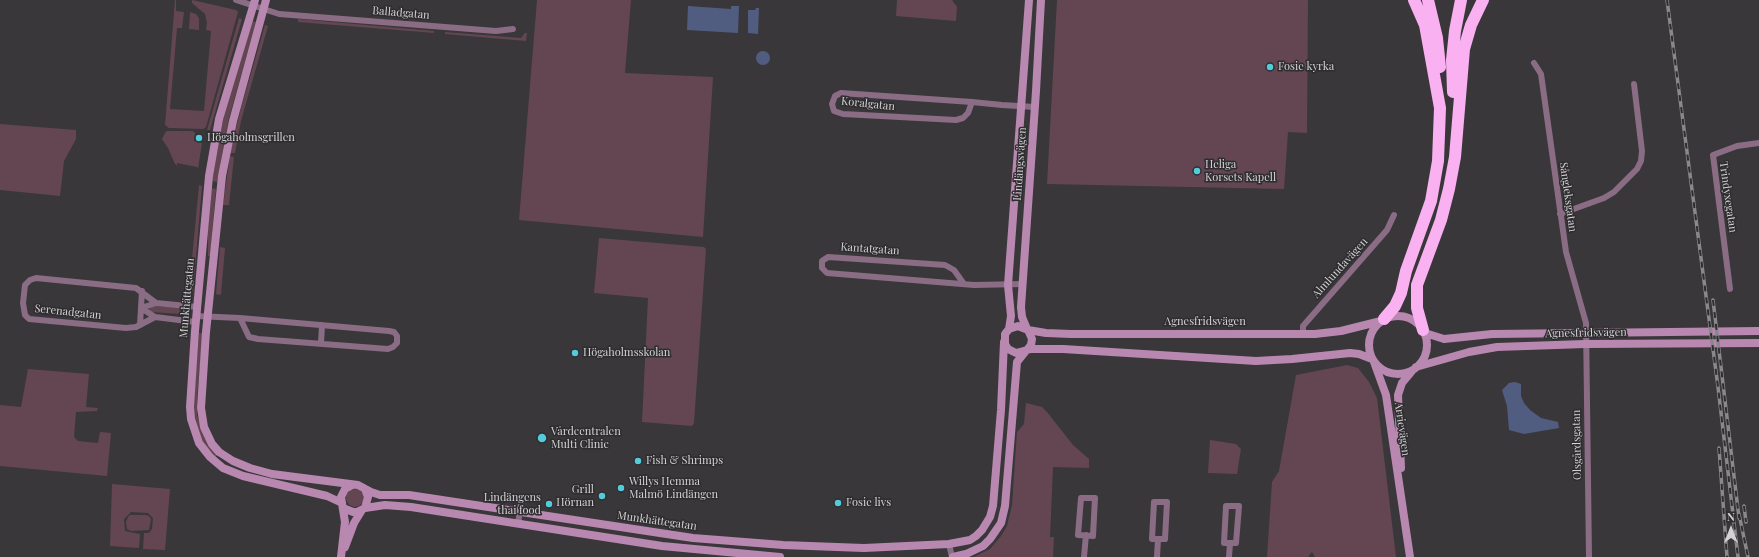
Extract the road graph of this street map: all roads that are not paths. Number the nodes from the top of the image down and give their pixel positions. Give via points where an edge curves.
1 (236, 0) edge
2 (266, 0) edge
3 (1029, 0) edge
4 (1041, 0) edge
5 (1414, 0) edge
6 (1428, 0) edge
7 (1461, 0) edge
8 (1483, 0) edge
9 (254, 2) edge
10 (264, 8) junction
11 (513, 29) dead end
12 (1534, 63) dead end
13 (1634, 84) dead end
14 (972, 102) junction
15 (1021, 106) junction
16 (1035, 107) junction
17 (1440, 108) junction
18 (1759, 143) edge
19 (1455, 157) junction
20 (1560, 214) junction
21 (1394, 215) dead end
22 (964, 284) junction
23 (1023, 284) junction
24 (1008, 285) junction
25 (1730, 289) dead end
26 (142, 291) junction
27 (156, 303) junction
28 (196, 307) junction
29 (141, 308) junction
30 (155, 317) junction
31 (208, 317) junction
32 (240, 318) junction
33 (196, 319) junction
34 (1382, 320) junction
35 (140, 325) junction
36 (322, 325) junction
37 (1009, 329) junction
38 (1028, 330) junction
39 (1759, 331) edge
40 (1424, 332) junction
41 (1303, 333) junction
42 (1585, 334) junction
43 (1004, 342) junction
44 (321, 343) junction
45 (1759, 343) edge
46 (1585, 344) junction
47 (1026, 351) junction
48 (1373, 360) junction
49 (1415, 369) junction
50 (352, 485) junction
51 (365, 489) junction
52 (522, 497) dead end
53 (1402, 500) junction
54 (342, 505) junction
55 (363, 509) junction
56 (520, 512) junction
57 (518, 524) junction
58 (1086, 535) junction
59 (1158, 539) junction
60 (1230, 543) junction
61 (949, 544) junction
62 (341, 557) edge
63 (780, 557) edge
64 (952, 557) edge
65 (1084, 557) edge
66 (1157, 557) edge
67 (1229, 557) edge
68 (1410, 557) edge
69 (1589, 557) edge

1 - 9 street, Balladgatan
2 - 10 street, Munkhättegatan
3 - 15 street, Lindängsvägen
4 - 16 street, Lindängsvägen
5 - 17 highway via 1425,25
6 - 17 highway via 1439,55
7 - 19 highway via 1452,60
8 - 19 highway via 1471,25 1464,49
9 - 10 street, Balladgatan
9 - 28 street, Munkhättegatan via 219,119 209,176
10 - 11 street, Balladgatan via 280,14 496,31
10 - 31 street, Munkhättegatan via 232,121 218,206
12 - 20 street, Sångleksgatan via 1541,74
13 - 20 street via 1642,151 1637,169 1614,192 1604,198
14 - 14 street, Koralgatan via 841,93 835,96 832,104 834,111 843,114 956,120 968,113
14 - 15 street, Koralgatan
15 - 16 street, Koralgatan
15 - 24 street, Lindängsvägen
16 - 23 street, Lindängsvägen
17 - 34 highway via 1438,161 1431,201 1406,271 1399,300
18 - 25 street, Trindyxegatan via 1737,146 1713,155
19 - 40 highway via 1445,206 1417,285 1417,308
20 - 42 street, Sångleksgatan via 1570,269 1586,323
21 - 41 street, Almlundavägen via 1387,230 1303,326
22 - 22 street, Kantatgatan via 826,273 822,268 822,262 828,257 945,265 954,270
22 - 24 street, Kantatgatan
23 - 24 street, Kantatgatan
23 - 38 street, Lindängsvägen via 1021,312
24 - 37 street, Lindängsvägen via 1011,316
26 - 27 street, Serenadgatan
26 - 29 street
26 - 35 street, Serenadgatan via 136,288 36,278 25,285 24,311 29,319 126,328 136,328
27 - 28 street
27 - 29 street
28 - 33 street, Munkhättegatan
29 - 30 street
29 - 35 street
30 - 33 street
30 - 35 street, Serenadgatan
31 - 32 street
31 - 33 street
31 - 50 street, Munkhättegatan via 201,408 204,427 215,448 229,459 272,474
32 - 36 street
32 - 44 street via 249,337
33 - 54 street, Munkhättegatan via 190,407 196,436 204,450 215,462 230,472 327,496
34 - 40 street via 1396,316 1408,317
34 - 41 street, Agnesfridsvägen via 1340,331
34 - 48 street via 1372,331 1370,338 1369,347
36 - 44 street
36 - 44 street via 394,332 397,342 388,350
37 - 38 street via 1018,326
37 - 43 street, Lindängsvägen
38 - 41 street, Agnesfridsvägen via 1071,334
38 - 47 street, Lindängsvägen via 1032,342
39 - 42 street, Agnesfridsvägen
40 - 42 street, Agnesfridsvägen via 1444,339 1492,334
40 - 49 street via 1426,352 1424,359
42 - 46 street, Olsgårdsgatan
43 - 47 street via 1010,351
43 - 61 street, Lindängsvägen via 993,506 990,517 976,536 970,540
45 - 46 street, Agnesfridsvägen
46 - 49 street, Agnesfridsvägen via 1485,349 1460,354
46 - 69 street, Olsgårdsgatan
47 - 48 street via 1092,350 1256,361 1292,360 1350,353
47 - 64 street, Lindängsvägen via 1016,370 1005,506 1001,524 983,546
48 - 49 street via 1390,373 1399,374
48 - 53 street, Arrievägen via 1386,395
49 - 53 street, Arrievägen via 1402,383 1398,395
50 - 51 street, Munkhättegatan
50 - 54 street via 342,493
51 - 55 street via 368,497
51 - 56 street, Munkhättegatan via 380,495 409,495
52 - 56 street
53 - 68 street, Arrievägen
54 - 55 street, Munkhättegatan via 353,512
54 - 62 street via 345,522
55 - 57 street, Munkhättegatan via 395,506
55 - 62 street via 354,523
56 - 57 street
56 - 61 street, Munkhättegatan via 667,534 783,545 864,548
57 - 63 street, Munkhättegatan via 662,546
58 - 58 street via 1093,536 1095,498 1081,498 1078,535
58 - 65 street
59 - 59 street via 1164,539 1167,502 1154,502 1152,539
59 - 66 street
60 - 60 street via 1236,543 1239,506 1226,506 1224,543
60 - 67 street
61 - 64 street

